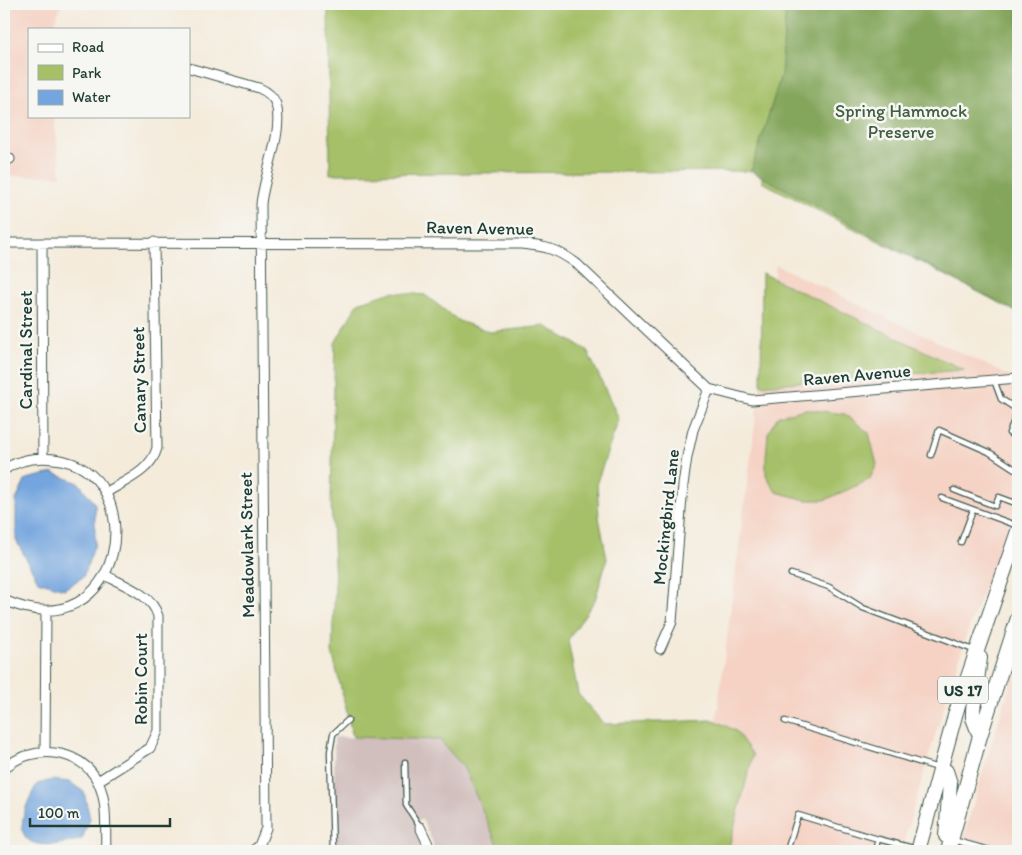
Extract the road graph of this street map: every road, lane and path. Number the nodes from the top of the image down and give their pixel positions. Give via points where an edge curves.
1 (190, 68) edge
2 (154, 242) junction
3 (260, 242) junction
4 (4, 243) edge
5 (42, 243) junction
6 (1018, 378) edge
7 (994, 380) junction
8 (709, 389) junction
9 (1018, 410) edge
10 (1018, 438) edge
11 (931, 455) dead end
12 (43, 457) junction
13 (4, 470) edge
14 (1018, 471) edge
15 (954, 490) dead end
16 (107, 492) junction
17 (942, 498) dead end
18 (1018, 504) edge
19 (973, 510) junction
20 (1018, 526) edge
21 (1018, 531) edge
22 (961, 542) dead end
23 (791, 574) dead end
24 (105, 575) junction
25 (4, 600) edge
26 (46, 611) junction
27 (1018, 618) edge
28 (984, 630) junction
29 (660, 649) dead end
30 (976, 651) junction
31 (348, 720) dead end
32 (785, 721) dead end
33 (980, 736) junction
34 (45, 752) junction
35 (405, 762) dead end
36 (940, 768) junction
37 (4, 769) edge
38 (98, 781) junction
39 (420, 827) joint
40 (878, 839) junction
41 (948, 847) edge
42 (256, 848) edge
43 (918, 850) edge
44 (106, 851) edge
45 (333, 851) edge
46 (428, 851) edge
47 (787, 851) edge
48 (875, 851) edge
49 (993, 851) edge

1 - 3 street, Meadowlark Street via 259,88 269,93 275,102 276,135 262,190
2 - 3 street, Raven Avenue
2 - 5 street, Raven Avenue
2 - 16 street, Canary Street via 157,448 154,458 145,468
3 - 8 street, Raven Avenue via 542,246 560,252 576,264
3 - 42 street, Meadowlark Street via 266,828
4 - 5 street, Raven Avenue
5 - 12 street, Cardinal Street
6 - 7 street, Raven Avenue
7 - 8 street, Raven Avenue via 752,400
7 - 9 lane via 1001,398
8 - 29 street, Mockingbird Lane via 687,457 672,622
9 - 10 lane via 1009,433
11 - 14 lane via 939,430 989,452
12 - 13 street via 30,458
12 - 16 street via 76,465 98,480
15 - 18 lane via 995,506 999,497
16 - 24 street via 112,508 114,544
17 - 19 lane
19 - 20 lane
19 - 22 lane
21 - 28 main road, US 17
23 - 30 lane via 829,587 863,608
24 - 26 street via 78,604
24 - 38 street, Robin Court via 150,600 155,607 158,616 158,731 150,748
25 - 26 street via 32,610
26 - 34 street
27 - 33 main road, US 17
28 - 30 main road, US 17
28 - 33 main road via 973,710
30 - 36 main road, US 17
31 - 45 lane via 333,734 330,752
32 - 36 lane
33 - 41 main road, US 17
34 - 37 street via 18,759
34 - 38 street via 74,759 86,766
35 - 39 lane via 406,805
36 - 41 main road via 946,771 950,783
36 - 43 main road, US 17
38 - 44 street
39 - 46 street
40 - 43 lane
40 - 47 lane via 798,815
40 - 48 lane
41 - 49 lane

